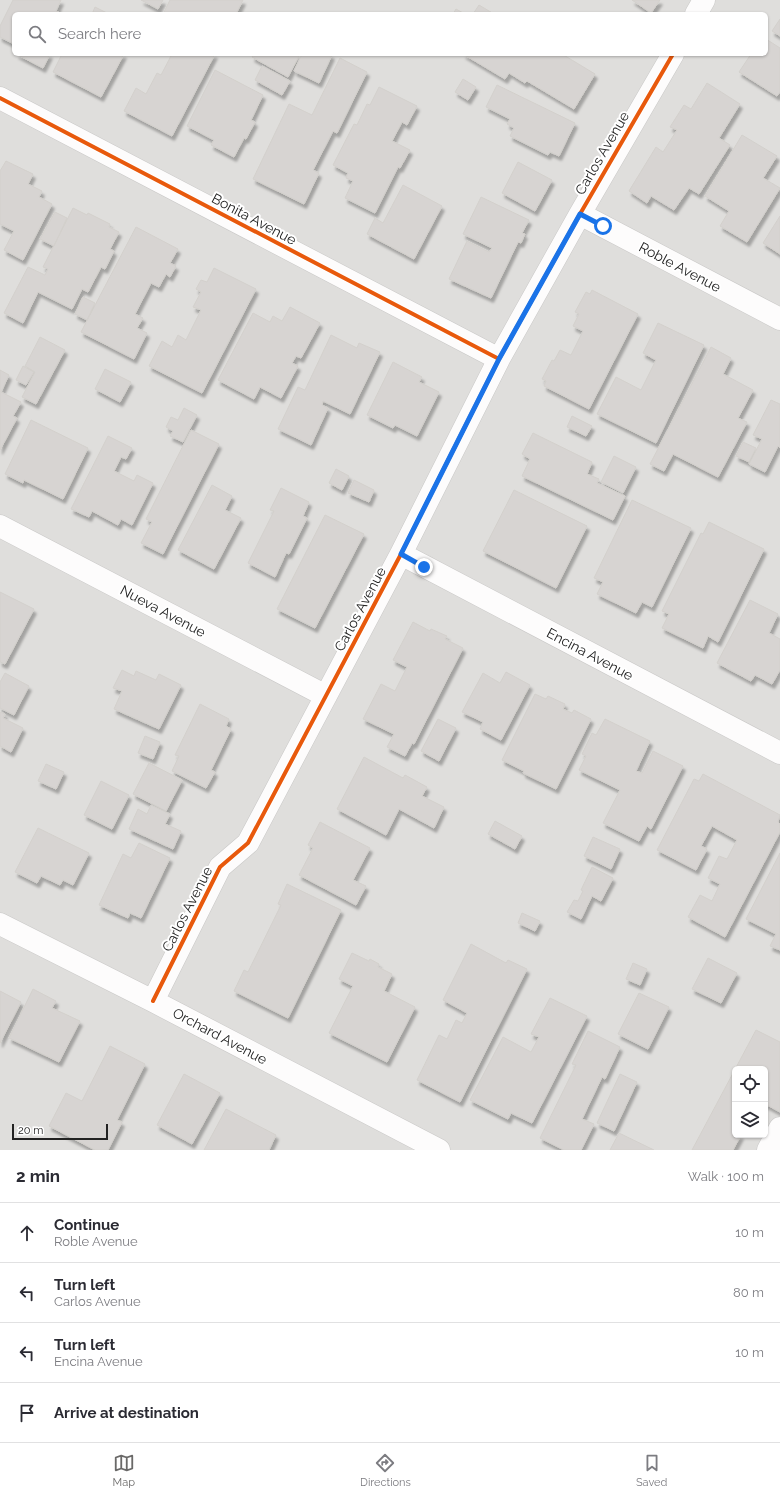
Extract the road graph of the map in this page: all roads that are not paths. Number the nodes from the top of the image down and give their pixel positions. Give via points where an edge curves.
1 (704, 0) edge
2 (697, 12) edge
3 (672, 56) edge
4 (0, 98) edge
5 (580, 214) junction
6 (780, 319) edge
7 (499, 359) junction
8 (0, 526) edge
9 (401, 554) junction
10 (326, 696) junction
11 (780, 753) edge
12 (0, 924) edge
13 (153, 1001) junction
14 (780, 1128) edge
15 (439, 1150) edge
16 (768, 1150) edge

1 - 2 street
3 - 5 street, Carlos Avenue
4 - 7 street, Bonita Avenue
5 - 6 street, Roble Avenue
5 - 7 street, Carlos Avenue
7 - 9 street, Carlos Avenue
8 - 10 street, Nueva Avenue
9 - 10 street, Carlos Avenue
9 - 11 street, Encina Avenue
10 - 13 street, Carlos Avenue via 248,843 220,867
12 - 13 street, Orchard Avenue
13 - 15 street, Orchard Avenue
14 - 16 street

